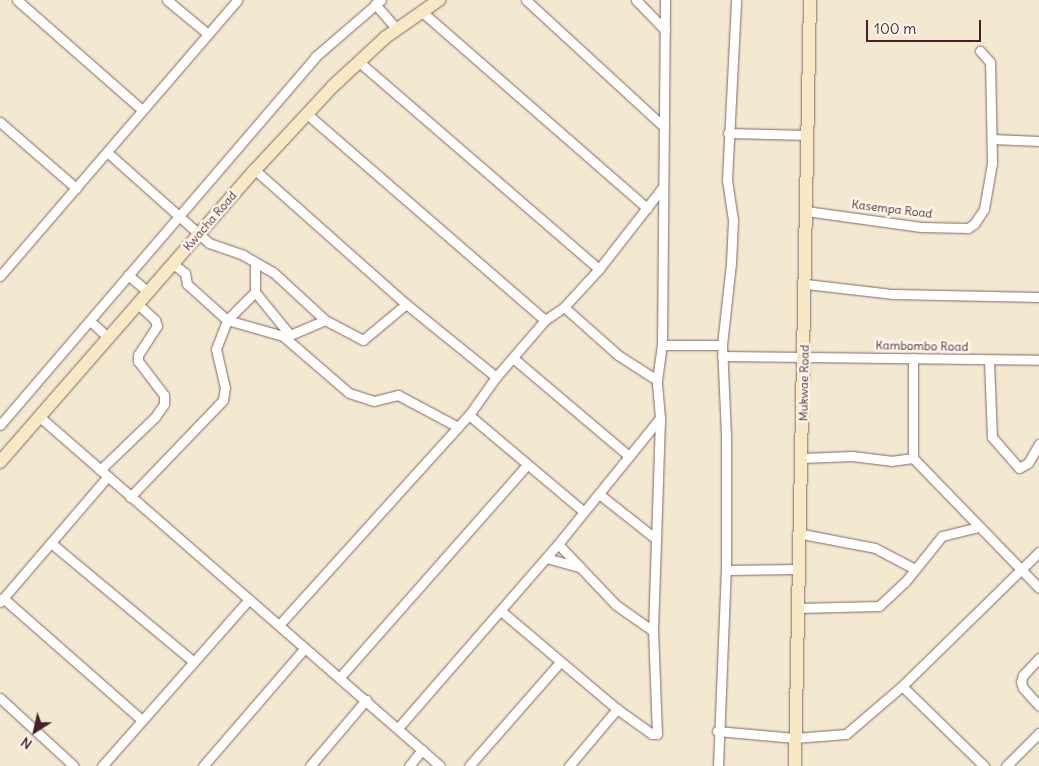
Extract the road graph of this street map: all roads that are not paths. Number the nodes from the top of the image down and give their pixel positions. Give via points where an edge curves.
1 (17, 0) edge
2 (167, 0) edge
3 (237, 0) edge
4 (439, 0) edge
5 (526, 0) edge
6 (636, 0) edge
7 (664, 0) edge
8 (736, 0) edge
9 (810, 0) edge
10 (378, 2) edge
11 (421, 11) junction
12 (396, 29) junction
13 (665, 30) junction
14 (208, 34) junction
15 (980, 51) dead end
16 (358, 61) junction
17 (141, 110) junction
18 (307, 114) junction
19 (0, 122) edge
20 (664, 127) junction
21 (728, 133) junction
22 (808, 135) junction
23 (992, 139) junction
24 (1039, 141) edge
25 (107, 152) junction
26 (255, 170) junction
27 (76, 188) junction
28 (662, 188) junction
29 (647, 208) junction
30 (806, 211) junction
31 (180, 216) junction
32 (199, 235) junction
33 (172, 263) junction
34 (255, 264) junction
35 (599, 269) junction
36 (128, 275) junction
37 (0, 276) edge
38 (806, 284) junction
39 (148, 292) junction
40 (255, 292) junction
41 (1039, 297) edge
42 (138, 304) junction
43 (406, 304) junction
44 (564, 307) junction
45 (227, 320) junction
46 (325, 320) junction
47 (545, 320) junction
48 (90, 321) junction
49 (285, 335) junction
50 (110, 338) junction
51 (662, 345) junction
52 (722, 345) junction
53 (722, 356) junction
54 (513, 358) junction
55 (805, 358) junction
56 (913, 358) junction
57 (989, 360) junction
58 (1039, 360) edge
59 (496, 377) junction
60 (657, 380) junction
61 (469, 415) junction
62 (41, 418) junction
63 (660, 418) junction
64 (0, 425) edge
65 (458, 427) junction
66 (1039, 444) edge
67 (629, 456) junction
68 (802, 458) junction
69 (913, 458) junction
70 (0, 462) edge
71 (527, 465) junction
72 (100, 470) junction
73 (107, 477) junction
74 (598, 494) junction
75 (130, 497) junction
76 (584, 512) junction
77 (977, 526) junction
78 (797, 533) junction
79 (656, 539) junction
80 (51, 543) junction
81 (558, 544) junction
82 (1039, 552) edge
83 (546, 558) junction
84 (580, 567) junction
85 (1021, 568) junction
86 (798, 569) junction
87 (915, 569) junction
88 (726, 570) junction
89 (1039, 588) edge
90 (249, 599) junction
91 (2, 600) edge
92 (798, 608) junction
93 (501, 611) junction
94 (278, 625) junction
95 (653, 631) junction
96 (304, 649) junction
97 (1039, 658) edge
98 (194, 662) junction
99 (560, 662) junction
100 (340, 677) junction
101 (902, 686) junction
102 (0, 698) edge
103 (366, 700) junction
104 (1039, 706) edge
105 (617, 709) junction
106 (142, 720) junction
107 (398, 728) junction
108 (717, 731) junction
109 (1039, 733) edge
110 (794, 738) junction
111 (422, 750) junction
112 (74, 766) edge
113 (102, 766) edge
114 (203, 766) edge
115 (310, 766) edge
116 (409, 766) edge
117 (440, 766) edge
118 (469, 766) edge
119 (569, 766) edge
120 (718, 766) edge
121 (795, 766) edge
122 (984, 766) edge
123 (1006, 766) edge

1 - 17 street
2 - 14 street
3 - 14 street
4 - 11 street, Kwacha Road
5 - 20 street
6 - 13 street
7 - 13 street
8 - 21 street
9 - 22 street, Mukwae Road
10 - 12 street
10 - 31 street via 315,58
11 - 12 street, Kwacha Road
11 - 29 street
12 - 16 street, Kwacha Road
13 - 20 street
14 - 17 street
15 - 23 street via 990,62
16 - 18 street, Kwacha Road
16 - 35 street
17 - 25 street
18 - 26 street, Kwacha Road
18 - 47 street
19 - 27 street
20 - 28 street
21 - 22 street
21 - 52 street via 727,180 733,220
22 - 30 street, Mukwae Road
23 - 24 street
23 - 30 street, Kasempa Road via 984,209 981,218 968,228 921,227
25 - 27 street
25 - 31 street
26 - 32 street, Kwacha Road
26 - 43 street
27 - 37 street
28 - 29 street
28 - 51 street
29 - 35 street
30 - 38 street, Mukwae Road
31 - 32 street
31 - 36 street
32 - 33 street, Kwacha Road
32 - 34 street via 212,245 243,255
33 - 39 street, Kwacha Road
33 - 45 street via 185,273 187,284
34 - 40 street
34 - 46 street via 289,284
35 - 44 street
36 - 39 street
36 - 48 street
38 - 41 street via 894,294
38 - 55 street, Mukwae Road
39 - 42 street, Kwacha Road
40 - 45 street
40 - 49 street
42 - 50 street, Kwacha Road
42 - 72 street via 155,320 156,326 138,355 138,361 164,395 164,404 155,417
43 - 46 street via 363,340
43 - 59 street
44 - 47 street
44 - 60 street via 618,355
45 - 49 street
45 - 75 street via 216,349 225,388 222,400
46 - 49 street
47 - 54 street
48 - 50 street
48 - 64 street
49 - 65 street via 349,393 374,401 398,395
50 - 62 street, Kwacha Road
51 - 52 street
51 - 60 street
52 - 53 street
53 - 55 street, Kambombo Road
53 - 88 street via 726,436
54 - 59 street
54 - 67 street
55 - 56 street, Kambombo Road
55 - 68 street, Mukwae Road
56 - 57 street, Kambombo Road
56 - 69 street
57 - 58 street, Kambombo Road
57 - 66 street via 992,437 1019,468 1028,462
59 - 61 street
60 - 63 street
61 - 65 street
61 - 71 street
62 - 70 street, Kwacha Road
62 - 72 street
63 - 67 street
63 - 79 street
65 - 94 street
67 - 74 street
68 - 69 street via 852,456 891,461
68 - 78 street, Mukwae Road
69 - 77 street
71 - 76 street
71 - 100 street
72 - 73 street
73 - 75 street
73 - 80 street
74 - 76 street
74 - 79 street
75 - 90 street
76 - 81 street
77 - 85 street
77 - 87 street via 942,536
78 - 86 street, Mukwae Road
78 - 87 street via 875,548
79 - 95 street
80 - 91 street
80 - 98 street
81 - 83 street
81 - 84 street
82 - 85 street
83 - 84 street
83 - 93 street
84 - 95 street via 616,605
85 - 89 street
85 - 101 street
86 - 88 street
86 - 92 street, Mukwae Road
87 - 92 street via 883,604 875,608
88 - 108 street
90 - 94 street
90 - 98 street
91 - 106 street
92 - 110 street, Mukwae Road
93 - 99 street
93 - 107 street
94 - 96 street
95 - 105 street via 658,734 652,734
96 - 100 street
96 - 114 street
97 - 104 street via 1023,675 1021,682 1022,688
98 - 106 street
99 - 105 street
99 - 118 street
100 - 103 street
101 - 110 street via 846,734
101 - 122 street
102 - 112 street
103 - 107 street
103 - 115 street
105 - 119 street
106 - 113 street
107 - 111 street
108 - 110 street
108 - 120 street
109 - 123 street
110 - 121 street, Mukwae Road
111 - 116 street
111 - 117 street

